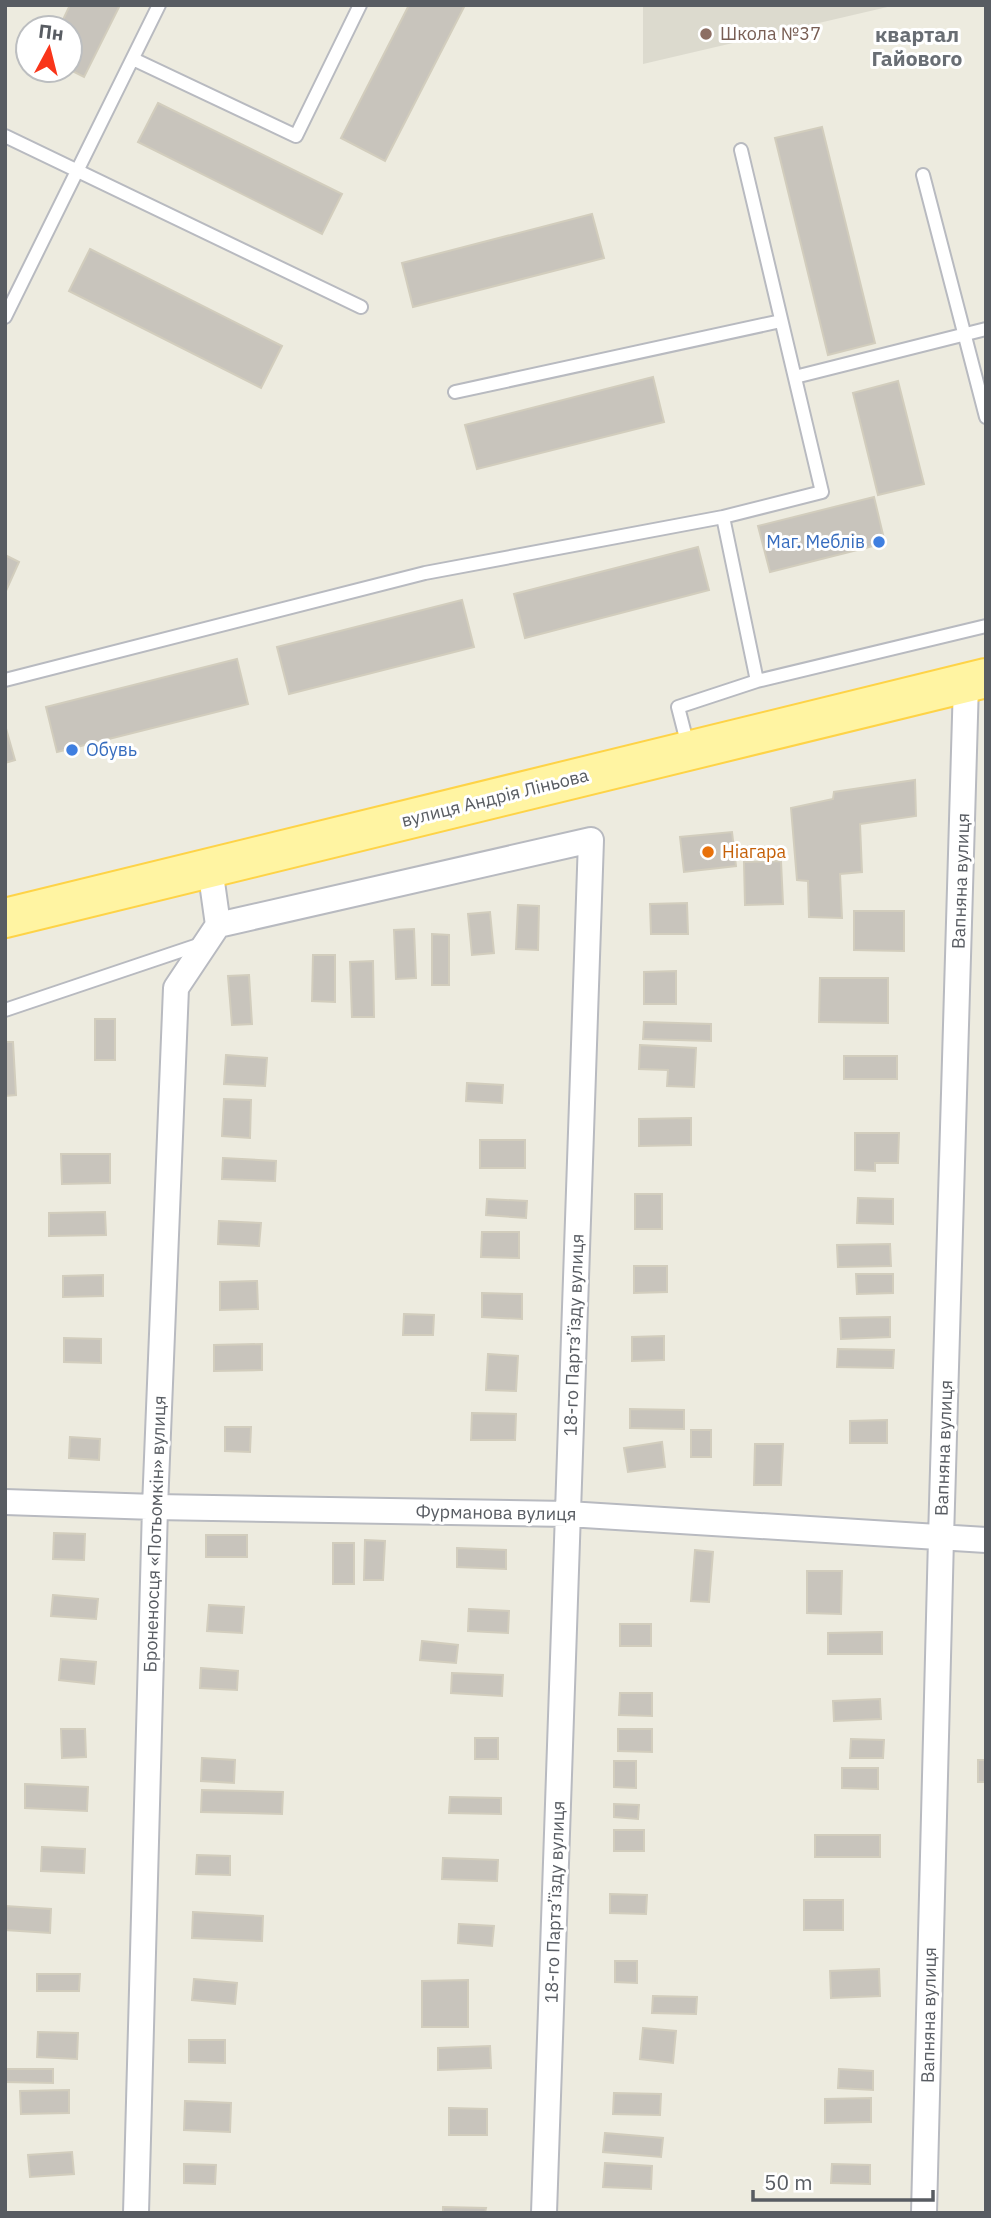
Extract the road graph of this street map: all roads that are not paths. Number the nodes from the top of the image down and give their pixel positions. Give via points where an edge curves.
1 (159, 5) edge
2 (360, 5) edge
3 (133, 59) junction
4 (5, 136) edge
5 (741, 150) dead end
6 (78, 171) junction
7 (923, 176) dead end
8 (361, 307) dead end
9 (5, 317) edge
10 (781, 321) junction
11 (986, 329) edge
12 (964, 335) junction
13 (794, 377) junction
14 (455, 391) dead end
15 (986, 417) edge
16 (723, 517) junction
17 (986, 626) edge
18 (5, 680) edge
19 (757, 681) junction
20 (976, 681) edge
21 (689, 750) junction
22 (210, 868) junction
23 (5, 918) edge
24 (212, 934) junction
25 (5, 1010) edge
26 (5, 1502) edge
27 (155, 1507) junction
28 (568, 1514) junction
29 (941, 1538) junction
30 (986, 1540) edge
31 (136, 2213) edge
32 (544, 2213) edge
33 (925, 2213) edge

1 - 3 lane
2 - 3 lane via 296,136
3 - 6 lane
4 - 6 lane
5 - 10 lane
6 - 8 lane
6 - 9 lane
7 - 12 lane
10 - 13 lane
10 - 14 lane
11 - 12 lane
12 - 13 lane
12 - 15 lane
13 - 16 lane via 822,492
16 - 18 lane via 425,573
16 - 19 lane
17 - 19 lane
19 - 21 lane via 678,707
20 - 21 main road, вулиця Андрія Ліньова
20 - 29 street, Вапняна вулиця
21 - 22 main road, вулиця Андрія Ліньова
22 - 23 main road, вулиця Андрія Ліньова
22 - 24 street
24 - 25 lane
24 - 27 street, Броненосця «Потьомкін» вулиця via 176,988
24 - 28 street, 18-го Партз’їзду вулиця via 591,840
26 - 27 street, Фурманова вулиця
27 - 28 street, Фурманова вулиця
27 - 31 street, Броненосця «Потьомкін» вулиця
28 - 29 street, Фурманова вулиця
28 - 32 street, 18-го Партз’їзду вулиця
29 - 30 street, Фурманова вулиця
29 - 33 street, Вапняна вулиця

